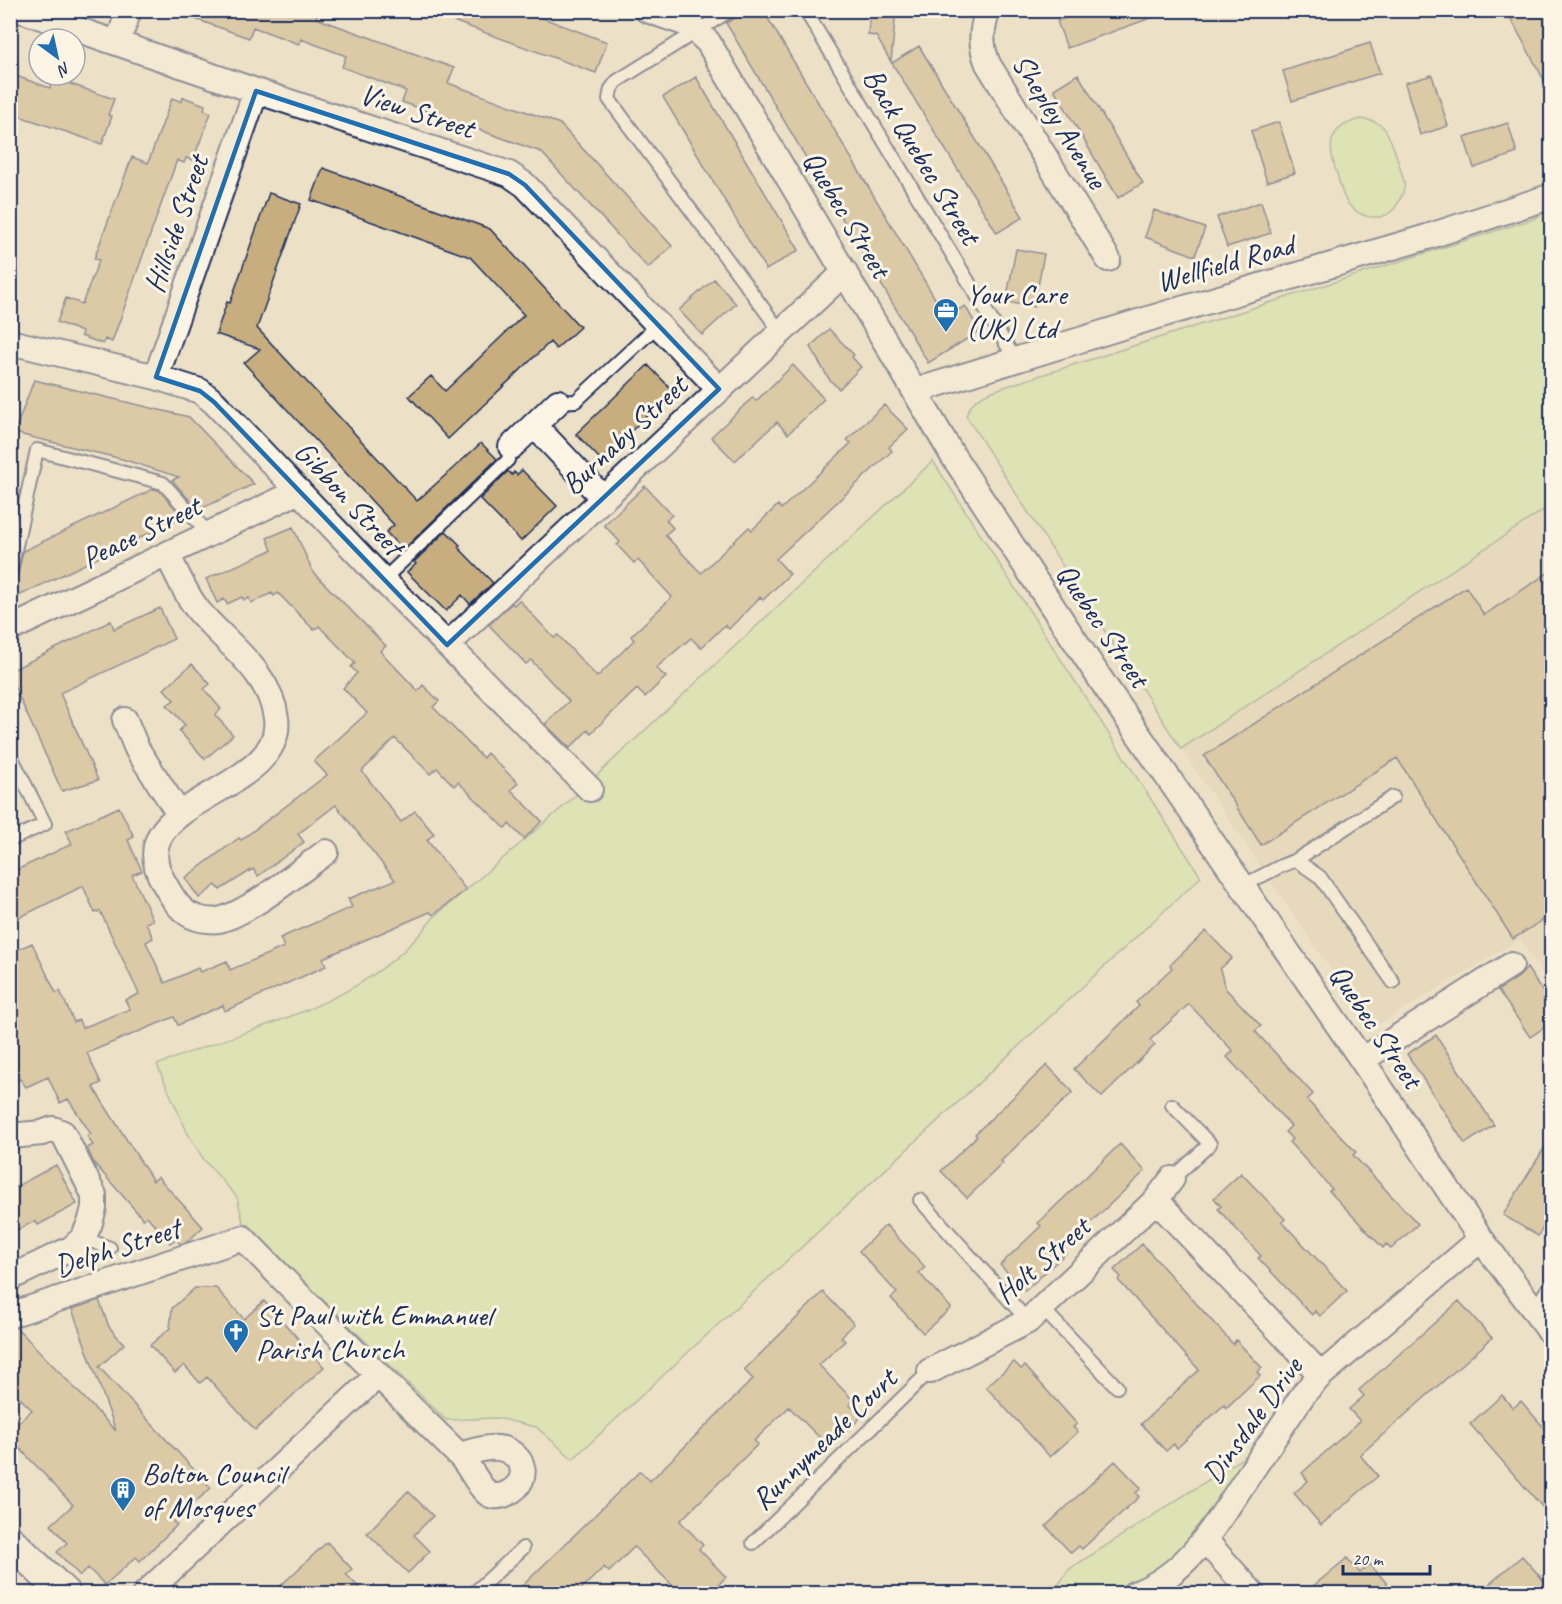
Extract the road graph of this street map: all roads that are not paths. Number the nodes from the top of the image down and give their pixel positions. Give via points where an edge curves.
1 (21, 10) edge
2 (129, 10) edge
3 (646, 10) edge
4 (732, 10) edge
5 (805, 10) edge
6 (988, 10) edge
7 (697, 31) junction
8 (118, 42) junction
9 (256, 91) junction
10 (1551, 196) edge
11 (1108, 259) dead end
12 (844, 272) junction
13 (658, 325) junction
14 (780, 331) junction
15 (10, 342) edge
16 (1015, 360) junction
17 (156, 377) junction
18 (719, 388) junction
19 (915, 391) junction
20 (558, 402) joint
21 (534, 425) junction
22 (511, 447) joint
23 (299, 491) junction
24 (603, 498) junction
25 (209, 534) junction
26 (167, 554) junction
27 (10, 573) edge
28 (383, 579) junction
29 (10, 629) edge
30 (447, 645) junction
31 (125, 720) dead end
32 (10, 754) edge
33 (590, 789) dead end
34 (1393, 797) dead end
35 (179, 814) junction
36 (10, 840) edge
37 (326, 852) dead end
38 (1296, 860) junction
39 (1242, 886) junction
40 (1511, 965) dead end
41 (1393, 982) dead end
42 (1362, 1060) junction
43 (1172, 1105) dead end
44 (10, 1136) edge
45 (1172, 1179) joint
46 (920, 1200) dead end
47 (1156, 1200) junction
48 (83, 1238) junction
49 (1481, 1239) junction
50 (110, 1248) dead end
51 (10, 1278) edge
52 (1551, 1293) edge
53 (1035, 1314) junction
54 (10, 1315) edge
55 (1545, 1325) edge
56 (930, 1371) joint
57 (1322, 1375) junction
58 (377, 1376) junction
59 (1117, 1388) dead end
60 (459, 1455) dead end
61 (1205, 1539) junction
62 (10, 1541) edge
63 (753, 1543) dead end
64 (522, 1548) dead end
65 (65, 1593) edge
66 (145, 1593) edge
67 (473, 1593) edge
68 (1134, 1593) edge
69 (1253, 1593) edge

1 - 8 street, View Street
2 - 8 street
3 - 7 street
4 - 7 lane
5 - 16 lane, Back Quebec Street
6 - 11 street, Shepley Avenue via 981,36 988,64
7 - 12 street, Quebec Street via 708,42
7 - 14 lane via 617,81 609,99
8 - 9 street, View Street
9 - 13 street, View Street via 509,174 525,185
9 - 17 street, Hillside Street
10 - 16 street, Wellfield Road
12 - 14 street, Burnaby Street
12 - 19 street, Quebec Street
13 - 18 street, View Street
13 - 20 lane via 576,401
14 - 18 street, Burnaby Street
15 - 17 street, Gibbon Street
16 - 19 street, Wellfield Road
17 - 23 street, Gibbon Street via 200,391 214,402
18 - 24 street, Burnaby Street
19 - 39 street, Quebec Street via 953,456
20 - 21 street
21 - 22 street
21 - 24 street
22 - 28 lane via 508,460
23 - 25 street, Peace Street
23 - 28 street, Gibbon Street
24 - 30 street, Burnaby Street
25 - 26 street, Peace Street
25 - 27 lane via 162,483 37,450
26 - 29 street, Peace Street
26 - 35 street via 198,610 264,683 277,719 276,733 262,758 237,779
28 - 30 street, Gibbon Street
30 - 33 street, Gibbon Street
31 - 35 street via 137,749
32 - 36 lane via 45,824
34 - 38 lane
35 - 37 street via 165,826 155,854 160,877 173,899 196,918 216,921 231,916
38 - 39 lane
38 - 41 lane via 1320,877
39 - 42 street, Quebec Street
40 - 42 street
42 - 49 street, Quebec Street
43 - 45 lane via 1210,1144
44 - 48 street via 53,1129 63,1133 94,1195 94,1209
45 - 47 street, Holt Street
46 - 53 lane
47 - 53 street, Holt Street
47 - 57 street
48 - 50 lane
48 - 51 street via 72,1248
49 - 55 street, Quebec Street
49 - 57 street, Dinsdale Drive
52 - 55 street
53 - 56 street, Holt Street
53 - 59 lane
54 - 58 street, Delph Street via 243,1238
56 - 63 lane, Runnymeade Court
57 - 61 street, Dinsdale Drive via 1305,1392
58 - 60 street
58 - 66 street
61 - 68 street, Dinsdale Drive via 1183,1563 1158,1582
61 - 69 street
62 - 65 street
64 - 67 lane

